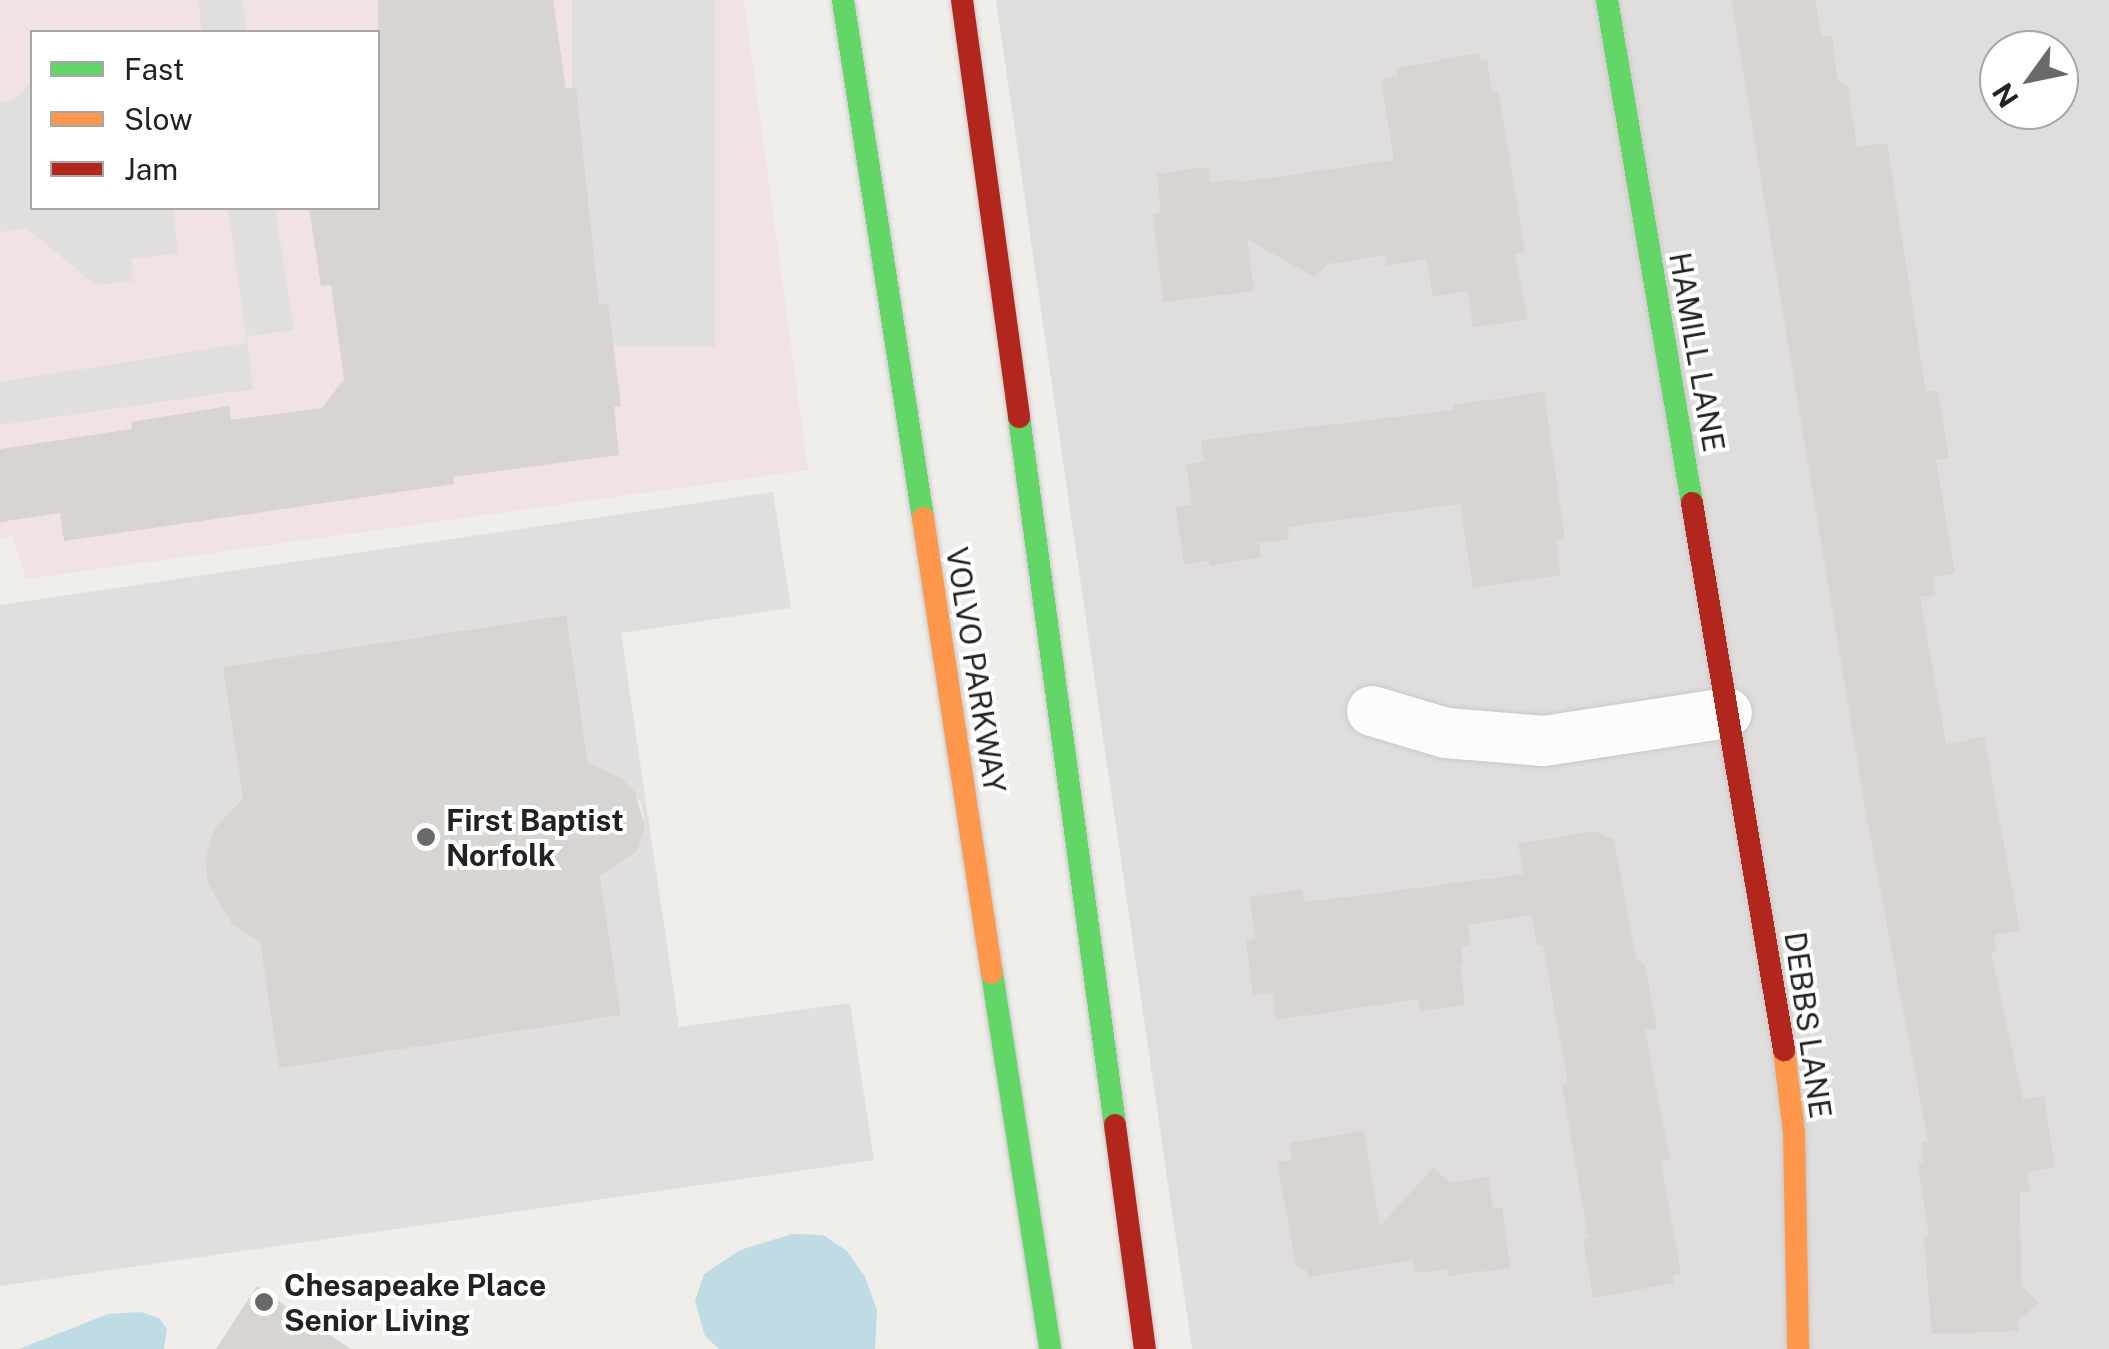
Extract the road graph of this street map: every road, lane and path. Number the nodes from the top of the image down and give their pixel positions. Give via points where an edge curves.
1 (843, 0) edge
2 (962, 0) edge
3 (1608, 0) edge
4 (1372, 710) dead end
5 (1727, 713) junction
6 (1050, 1349) edge
7 (1145, 1349) edge
8 (1798, 1349) edge

1 - 6 main road, VOLVO PARKWAY
2 - 7 main road
3 - 5 main road, HAMILL LANE
4 - 5 street via 1446,733 1544,741
5 - 8 main road, DEBBS LANE via 1794,1132

